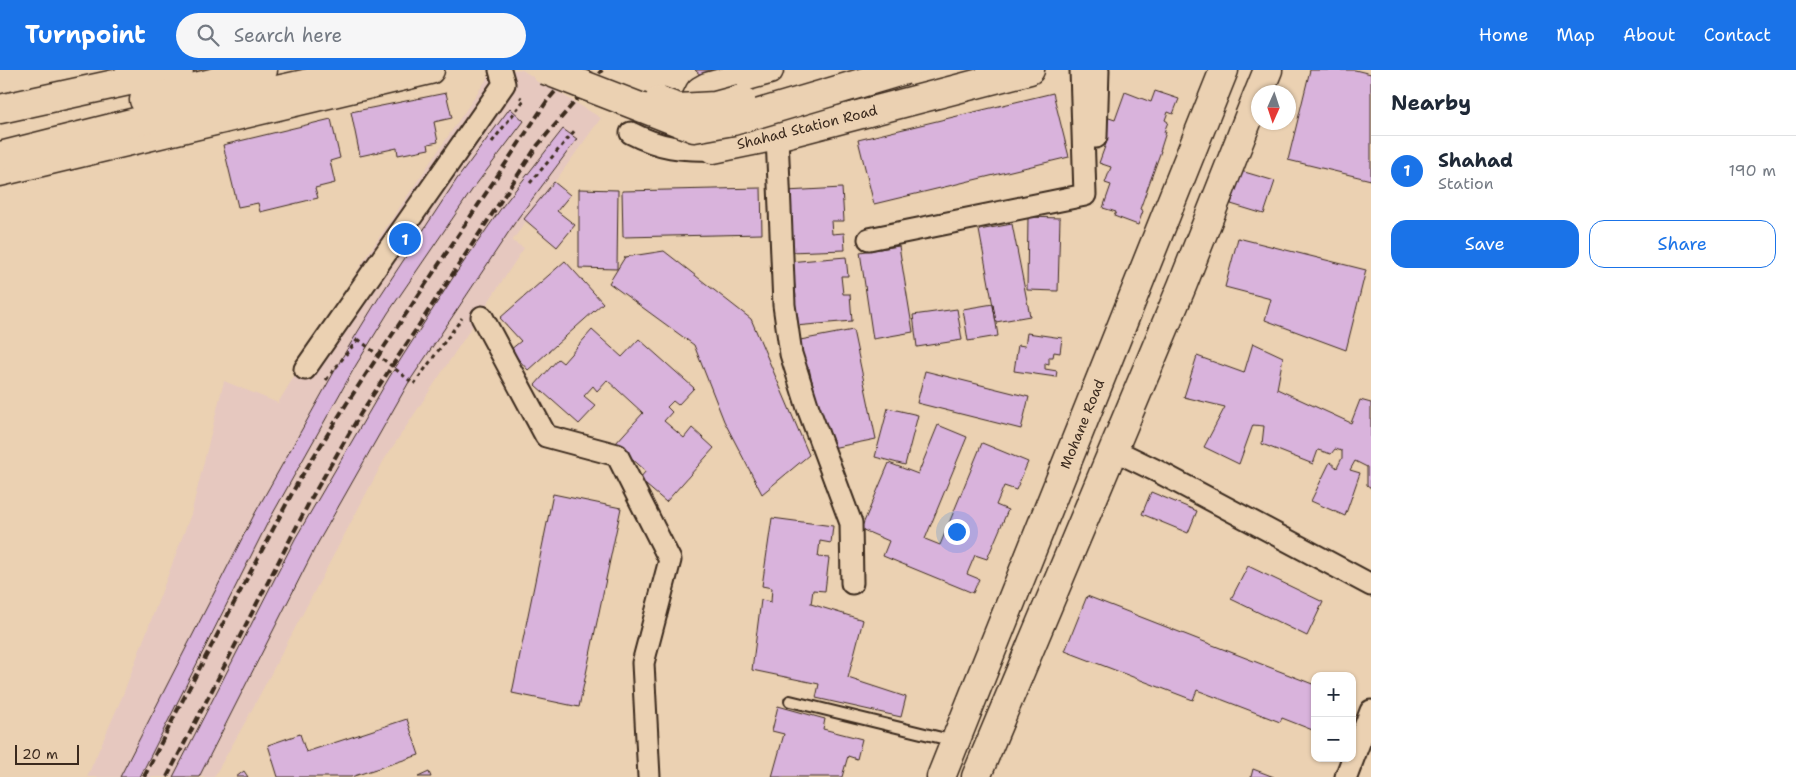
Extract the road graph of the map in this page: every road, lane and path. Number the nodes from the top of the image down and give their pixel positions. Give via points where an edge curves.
1 (179, 70) edge
2 (264, 70) edge
3 (368, 70) edge
4 (430, 70) edge
5 (500, 70) edge
6 (545, 70) edge
7 (581, 70) edge
8 (769, 70) edge
9 (846, 70) edge
10 (905, 70) edge
11 (1030, 70) edge
12 (1081, 70) edge
13 (1098, 70) edge
14 (1224, 70) edge
15 (1268, 70) edge
16 (1262, 85) edge
17 (524, 100) dead end
18 (0, 109) edge
19 (1251, 113) edge
20 (576, 129) dead end
21 (631, 133) dead end
22 (778, 136) junction
23 (0, 137) edge
24 (490, 145) dead end
25 (713, 149) junction
26 (0, 156) edge
27 (1096, 163) dead end
28 (0, 172) edge
29 (530, 183) dead end
30 (869, 239) dead end
31 (473, 316) joint
32 (305, 370) dead end
33 (322, 384) dead end
34 (1114, 450) junction
35 (852, 583) dead end
36 (1371, 585) edge
37 (790, 700) dead end
38 (1371, 711) edge
39 (955, 742) junction
40 (649, 777) edge
41 (940, 777) edge
42 (976, 777) edge
43 (1346, 777) edge

1 - 18 main road
2 - 23 main road
3 - 26 main road via 167,114
4 - 28 main road
5 - 32 street via 504,84
6 - 10 main road, bridge via 694,128 733,121
7 - 9 main road, bridge via 678,108 715,106
8 - 25 main road via 700,91 696,99
11 - 22 main road, Shahad Station Road
12 - 30 street via 1085,195
13 - 27 street
14 - 39 main road, Mohane Road
15 - 16 main road
17 - 24 path
19 - 34 main road
20 - 29 path
21 - 25 street via 651,143 685,150
22 - 25 main road, Shahad Station Road
22 - 35 street via 784,305 791,354 850,523
31 - 33 path, bridge via 414,384 358,339
31 - 40 street via 546,436 617,455 670,560 643,662
34 - 36 street
34 - 42 main road
37 - 39 lane
38 - 43 street
39 - 41 main road, Mohane Road

